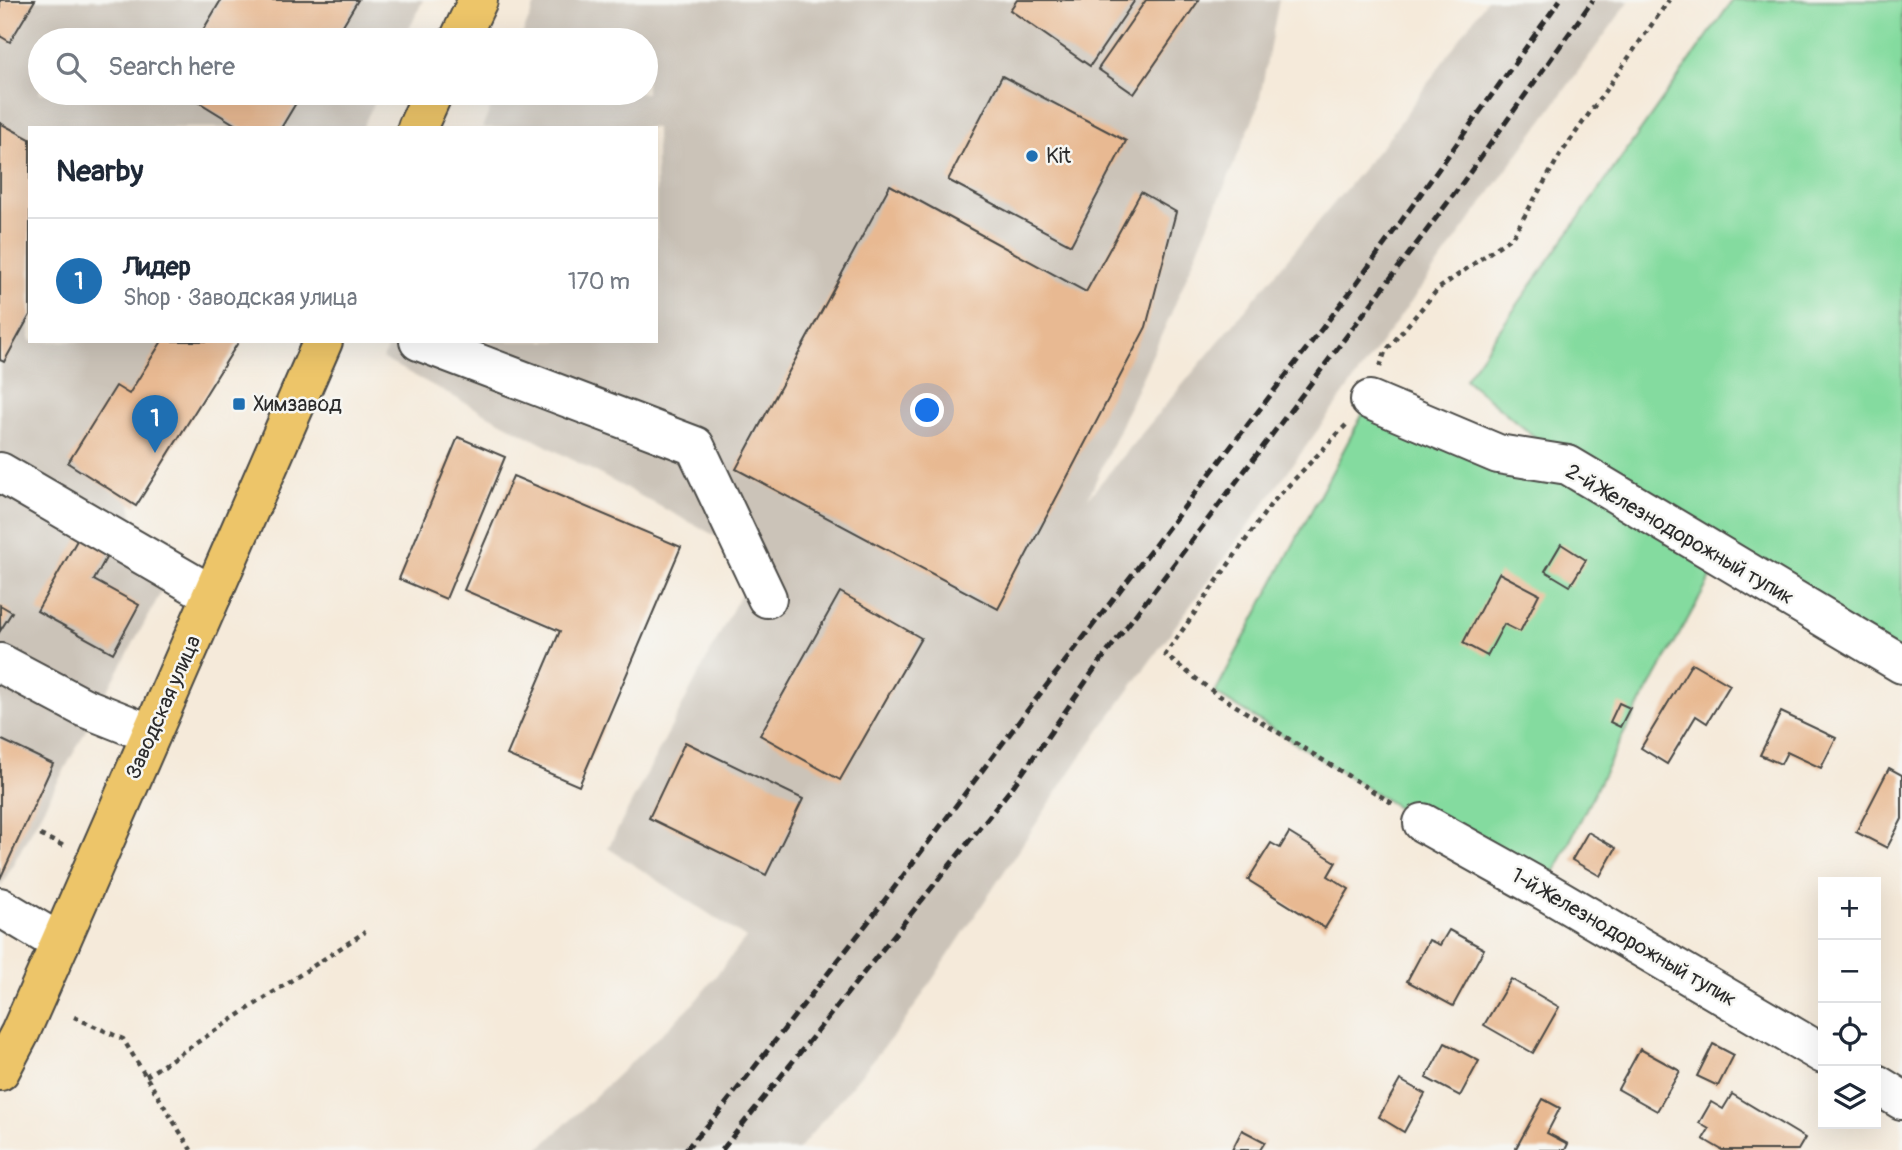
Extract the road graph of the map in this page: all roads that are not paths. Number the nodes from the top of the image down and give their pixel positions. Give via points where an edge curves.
1 (478, 0) edge
2 (465, 28) edge
3 (427, 105) edge
4 (417, 126) edge
5 (322, 343) edge
6 (424, 343) edge
7 (1370, 400) road end
8 (0, 472) edge
9 (212, 595) junction
10 (767, 598) dead end
11 (0, 663) edge
12 (1902, 664) edge
13 (151, 734) junction
14 (1423, 822) road end
15 (0, 907) edge
16 (60, 943) junction
17 (1818, 1051) edge
18 (0, 1071) edge
19 (1881, 1087) edge
20 (1902, 1100) edge

1 - 2 main road
3 - 4 main road
5 - 9 main road, Заводская улица
6 - 10 street via 695,446
7 - 12 street, 2-й Железнодорожный тупик via 1497,454 1568,465
8 - 9 street
9 - 13 main road, Заводская улица
11 - 13 street via 83,707
13 - 16 main road, Заводская улица
14 - 17 street, 1-й Железнодорожный тупик
15 - 16 street
16 - 18 main road, Заводская улица
19 - 20 street

